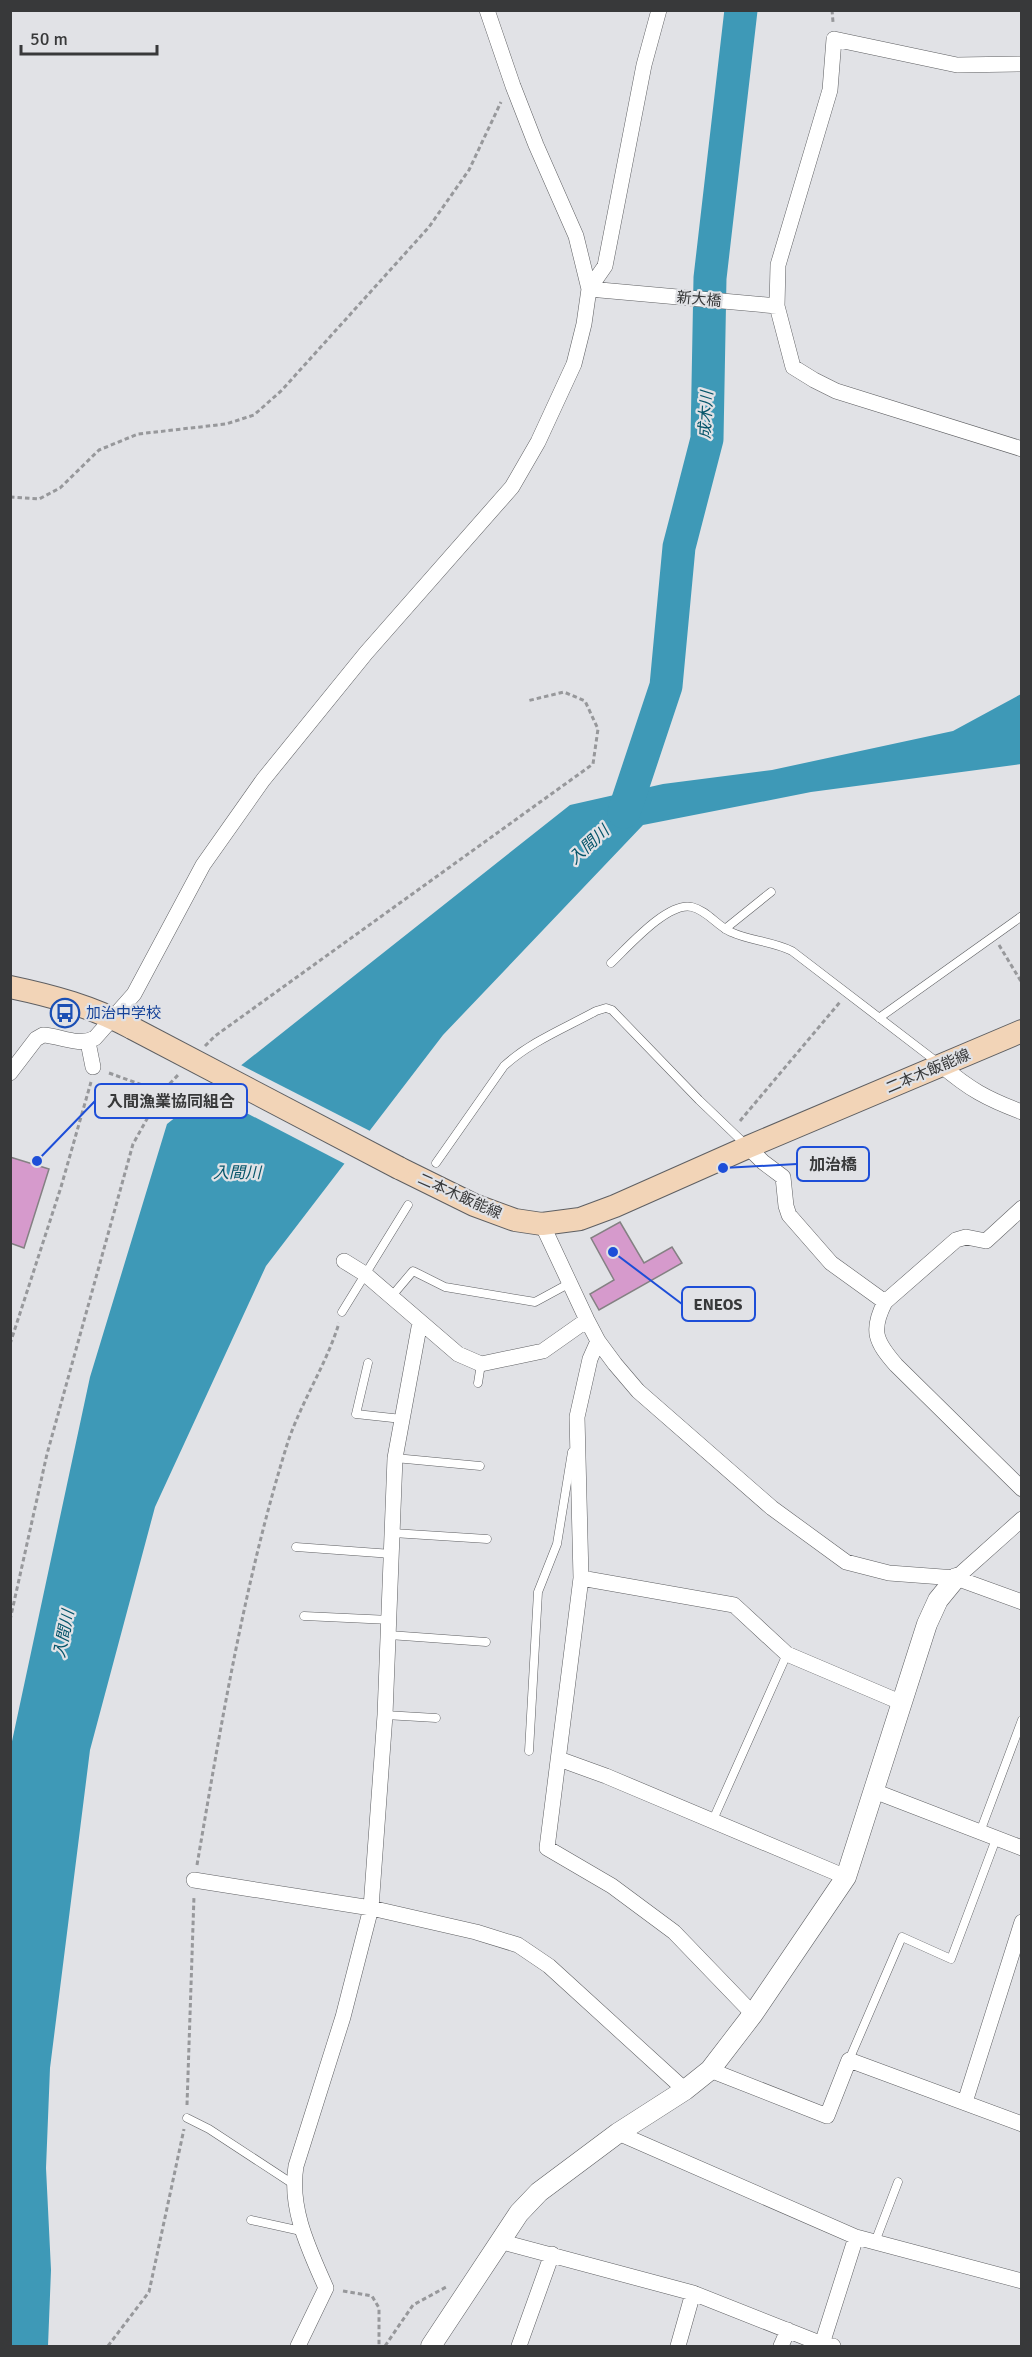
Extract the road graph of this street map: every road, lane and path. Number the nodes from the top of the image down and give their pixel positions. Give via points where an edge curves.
1 (487, 10) edge
2 (659, 10) edge
3 (1022, 64) edge
4 (513, 86) junction
5 (589, 289) junction
6 (777, 306) junction
7 (1022, 449) edge
8 (10, 497) edge
9 (527, 701) dead end
10 (771, 892) dead end
11 (1022, 916) edge
12 (725, 929) junction
13 (993, 936) junction
14 (611, 963) dead end
15 (1022, 983) edge
16 (10, 987) edge
17 (847, 994) junction
18 (879, 1018) junction
19 (122, 1023) junction
20 (1022, 1031) edge
21 (88, 1042) junction
22 (200, 1052) dead end
23 (940, 1065) junction
24 (93, 1067) junction
25 (185, 1068) dead end
26 (10, 1073) edge
27 (162, 1092) junction
28 (1022, 1112) edge
29 (731, 1131) junction
30 (748, 1147) junction
31 (436, 1163) dead end
32 (408, 1205) dead end
33 (1022, 1208) edge
34 (542, 1224) junction
35 (344, 1262) dead end
36 (365, 1274) junction
37 (570, 1283) junction
38 (391, 1297) junction
39 (885, 1302) junction
40 (342, 1312) joint
41 (587, 1320) junction
42 (420, 1322) junction
43 (598, 1341) junction
44 (10, 1344) edge
45 (368, 1362) dead end
46 (481, 1364) junction
47 (478, 1383) dead end
48 (577, 1418) junction
49 (402, 1419) junction
50 (395, 1458) junction
51 (480, 1466) dead end
52 (1022, 1489) edge
53 (1022, 1519) edge
54 (393, 1533) junction
55 (487, 1539) dead end
56 (296, 1547) dead end
57 (392, 1554) junction
58 (581, 1578) junction
59 (956, 1578) junction
60 (1022, 1602) edge
61 (304, 1616) dead end
62 (10, 1620) edge
63 (389, 1627) junction
64 (486, 1642) dead end
65 (787, 1654) junction
66 (900, 1702) junction
67 (385, 1715) junction
68 (436, 1718) dead end
69 (1022, 1720) edge
70 (529, 1750) dead end
71 (559, 1759) junction
72 (874, 1791) junction
73 (712, 1822) junction
74 (980, 1832) junction
75 (996, 1839) junction
76 (1022, 1848) edge
77 (846, 1877) junction
78 (194, 1880) junction
79 (370, 1908) junction
80 (1022, 1922) edge
81 (753, 2014) junction
82 (849, 2060) junction
83 (710, 2070) junction
84 (685, 2090) junction
85 (964, 2102) junction
86 (187, 2118) junction
87 (1022, 2124) edge
88 (618, 2133) junction
89 (898, 2182) dead end
90 (293, 2184) junction
91 (251, 2220) dead end
92 (301, 2230) junction
93 (856, 2237) junction
94 (499, 2241) junction
95 (875, 2242) junction
96 (552, 2254) junction
97 (1022, 2281) edge
98 (449, 2285) dead end
99 (693, 2293) junction
100 (360, 2294) dead end
101 (788, 2330) junction
102 (828, 2345) edge
103 (108, 2346) edge
104 (298, 2346) edge
105 (379, 2346) edge
106 (385, 2346) edge
107 (431, 2346) edge
108 (519, 2346) edge
109 (678, 2346) edge
110 (781, 2346) edge

1 - 4 street
2 - 5 street via 644,65 605,266
3 - 6 street via 957,65 834,39 830,90 778,265
4 - 5 street via 576,236
4 - 8 path via 505,92 469,170 429,227 282,390 254,415 226,424 138,434 99,450 60,488 39,499
5 - 6 street, 新大橋
5 - 19 street via 574,363 538,442 512,487 366,653 234,818 203,865
6 - 7 street via 793,367 814,380 836,391
9 - 22 path via 564,692 585,701 598,729 593,764 214,1035
10 - 12 lane
11 - 13 lane
12 - 14 lane via 710,915 692,907 676,908
12 - 17 lane via 792,951
13 - 15 path
13 - 18 lane
16 - 19 main road, 二本木飯能線 via 72,1002
17 - 18 lane
17 - 29 path
18 - 23 lane
19 - 21 street
19 - 34 main road, 二本木飯能線, bridge via 492,1213
20 - 23 main road, 二本木飯能線
21 - 24 street
21 - 26 street via 43,1035
23 - 28 street via 998,1105
23 - 30 main road, 二本木飯能線
24 - 27 path
24 - 44 path via 61,1187
25 - 27 path
27 - 62 path via 133,1144 47,1454
29 - 30 lane
29 - 31 lane via 606,1008 529,1046 504,1066
30 - 34 main road, 二本木飯能線 via 580,1219
30 - 39 street via 783,1177 789,1215 818,1250
32 - 36 lane
33 - 39 street via 986,1241 966,1237 956,1240
34 - 37 street
35 - 36 street
36 - 38 street
36 - 40 lane
37 - 38 lane via 535,1302 445,1287 413,1271
37 - 41 street
38 - 42 street
39 - 52 street via 878,1316 879,1345
40 - 78 path via 333,1344 287,1445 258,1552 232,1663
41 - 43 street
41 - 46 street via 543,1352
42 - 46 street via 458,1354
42 - 49 street
43 - 48 street
43 - 59 street via 638,1390 717,1462 846,1562 889,1572
45 - 49 lane via 356,1414
46 - 47 lane
48 - 58 street
48 - 70 lane via 557,1544 538,1592
49 - 50 street
50 - 51 lane
50 - 54 street
53 - 59 street
54 - 55 lane
54 - 57 street
56 - 57 lane
57 - 63 street
58 - 65 street via 734,1605
58 - 71 street
59 - 60 street
59 - 66 street via 938,1600 927,1624
61 - 63 lane
63 - 64 lane
63 - 67 street
65 - 66 street
65 - 73 lane
66 - 72 street
67 - 68 lane
67 - 79 street
69 - 74 lane
71 - 73 street
71 - 81 street via 547,1848 612,1886 674,1932
72 - 74 street
72 - 77 street
73 - 77 street
74 - 75 street
75 - 76 street
75 - 82 lane via 951,1959 902,1937
77 - 81 street
78 - 79 street
78 - 86 path
79 - 84 street via 518,1945 549,1966
79 - 90 street via 343,2017
80 - 85 street
81 - 83 street
82 - 83 street via 827,2116
82 - 85 street
83 - 84 street
84 - 88 street
85 - 87 street
86 - 90 lane
86 - 103 path via 149,2292
88 - 93 street
88 - 94 street via 539,2192
89 - 95 lane
90 - 92 street
91 - 92 lane
92 - 104 street via 326,2288
93 - 95 street
93 - 102 street
94 - 96 street
94 - 107 street
95 - 97 street
96 - 99 street
96 - 108 street
98 - 106 path via 413,2306
99 - 101 street
99 - 109 street
100 - 105 path via 372,2296 379,2308
101 - 102 street
101 - 110 street

